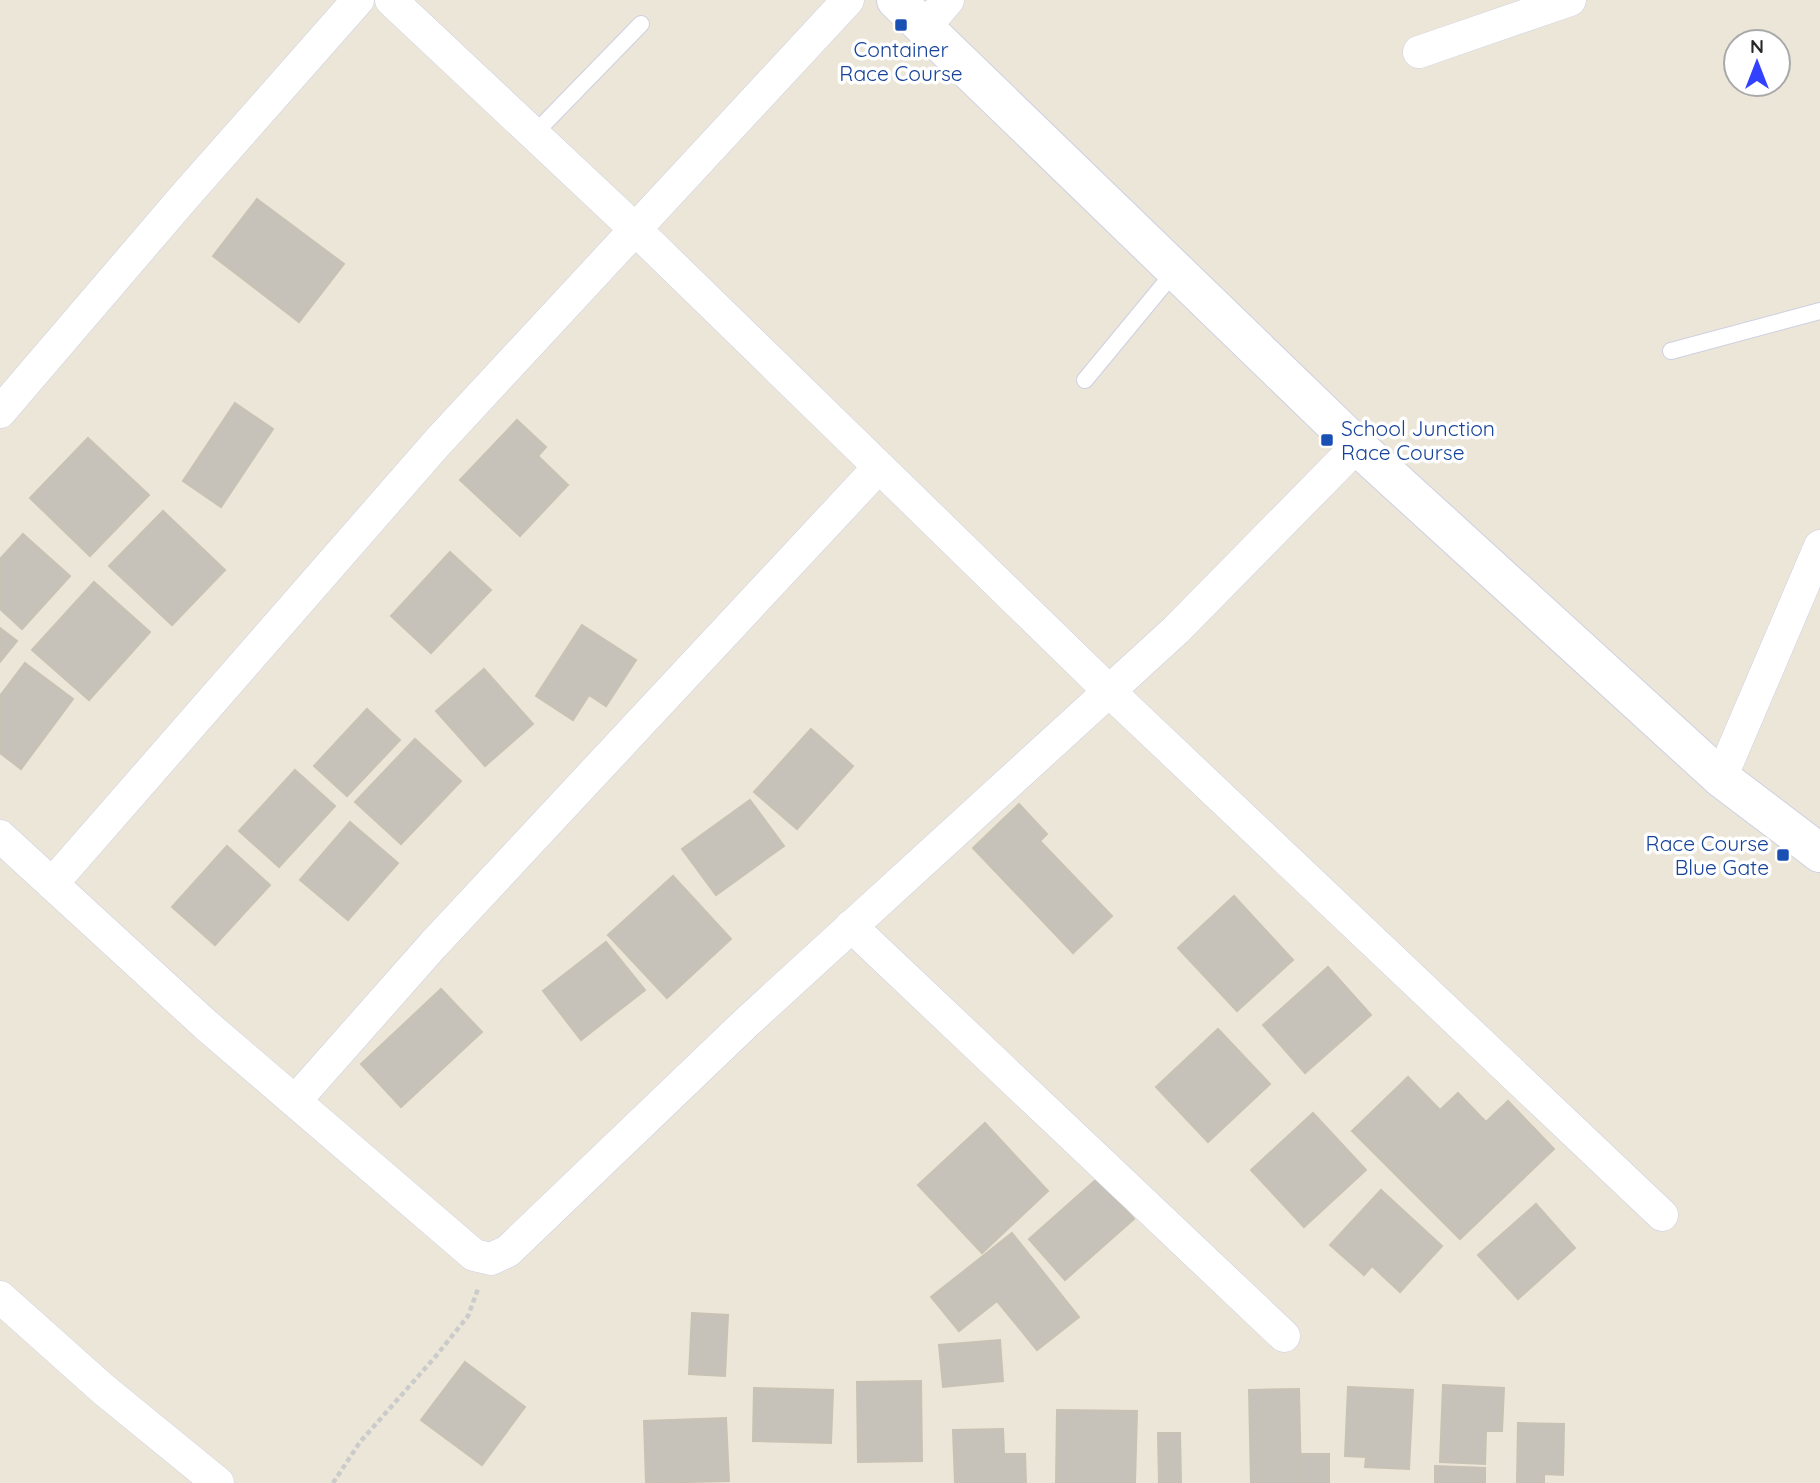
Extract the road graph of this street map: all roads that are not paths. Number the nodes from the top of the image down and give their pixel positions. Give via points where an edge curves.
1 (358, 0) edge
2 (391, 0) edge
3 (848, 0) edge
4 (896, 0) edge
5 (1570, 0) edge
6 (936, 14) edge
7 (641, 24) dead end
8 (1419, 52) dead end
9 (534, 134) junction
10 (636, 230) junction
11 (1175, 271) junction
12 (1820, 312) edge
13 (1671, 351) dead end
14 (1085, 380) dead end
15 (0, 412) edge
16 (1357, 446) junction
17 (879, 467) junction
18 (1820, 546) edge
19 (1110, 692) junction
20 (1721, 778) junction
21 (0, 836) edge
22 (1820, 853) edge
23 (52, 884) junction
24 (851, 926) junction
25 (296, 1100) junction
26 (1662, 1215) dead end
27 (0, 1297) edge
28 (1284, 1336) dead end
29 (218, 1483) edge

1 - 15 street
2 - 9 street
3 - 10 street
4 - 6 street
5 - 8 street
6 - 11 street
7 - 9 lane
9 - 10 street
10 - 17 street
10 - 23 street via 437,443
11 - 14 lane
11 - 16 street
12 - 13 lane
16 - 19 street
16 - 20 street
17 - 19 street
17 - 25 street via 433,945
18 - 20 street
19 - 24 street
19 - 26 street
20 - 22 street
21 - 23 street
23 - 25 street via 205,1025
24 - 25 street via 508,1251 491,1259 474,1255
24 - 28 street
27 - 29 street

